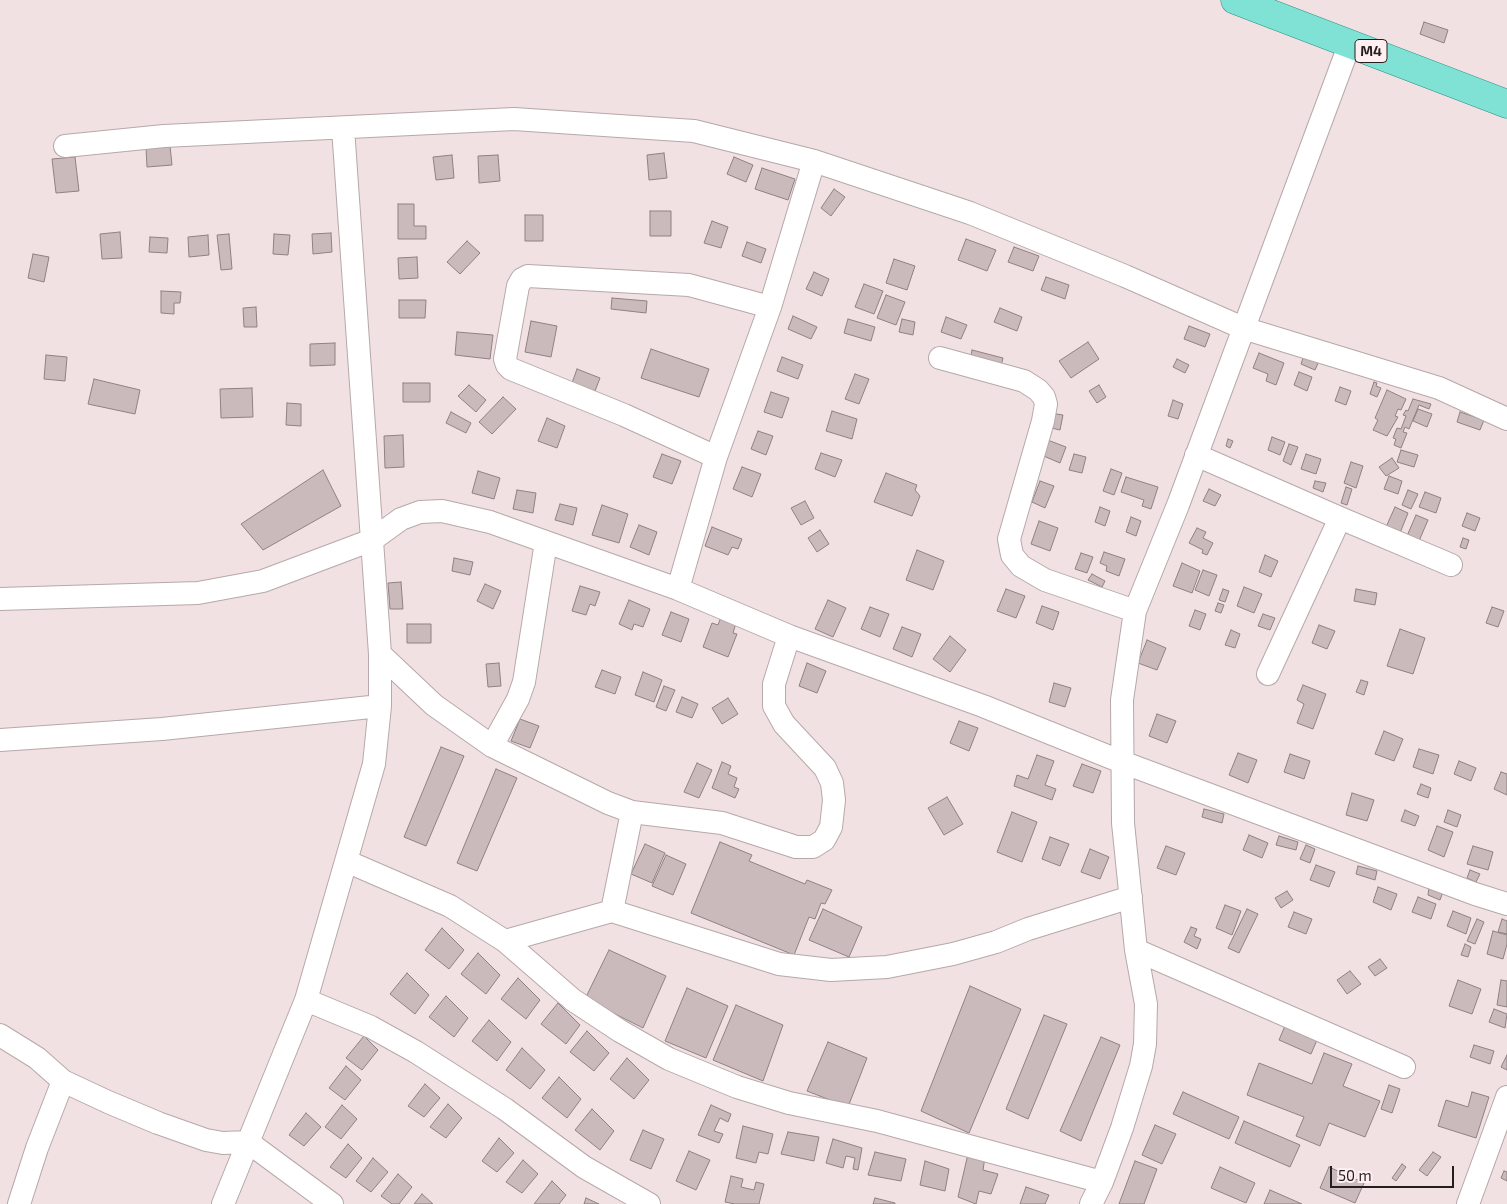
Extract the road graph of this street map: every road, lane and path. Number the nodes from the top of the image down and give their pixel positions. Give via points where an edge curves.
1 (1235, 0) edge
2 (1350, 43) junction
3 (1507, 104) edge
4 (343, 128) junction
5 (65, 146) dead end
6 (814, 161) junction
7 (770, 307) junction
8 (1243, 328) junction
9 (940, 358) dead end
10 (1507, 418) edge
11 (1196, 455) junction
12 (716, 457) junction
13 (1340, 518) junction
14 (372, 540) junction
15 (546, 542) junction
16 (1451, 565) dead end
17 (678, 589) junction
18 (0, 599) edge
19 (1135, 611) junction
20 (789, 636) junction
21 (380, 654) junction
22 (1268, 674) dead end
23 (380, 706) junction
24 (0, 740) edge
25 (492, 746) junction
26 (1122, 762) junction
27 (632, 812) junction
28 (346, 861) junction
29 (1131, 897) junction
30 (1506, 902) edge
31 (612, 911) junction
32 (505, 941) junction
33 (1136, 950) junction
34 (306, 1000) junction
35 (0, 1036) edge
36 (1404, 1067) dead end
37 (63, 1081) junction
38 (1507, 1097) edge
39 (248, 1142) junction
40 (1102, 1182) junction
41 (19, 1204) edge
42 (223, 1204) edge
43 (332, 1204) edge
44 (648, 1204) edge
45 (1091, 1204) edge
46 (1468, 1204) edge

1 - 2 main road, M4
2 - 3 main road, M4
2 - 8 street
4 - 5 street via 164,136
4 - 6 street via 514,119 694,131
4 - 14 street
6 - 7 street
6 - 8 street via 970,213
7 - 12 street
7 - 12 street via 688,285 528,276 518,286 505,359 511,369
8 - 10 street via 1439,388
8 - 11 street
9 - 19 street via 1024,381 1044,397 1043,421 1009,539 1012,555 1021,566 1045,580
11 - 13 street
11 - 19 street
12 - 17 street
13 - 16 street
13 - 22 street
14 - 15 street via 402,519 420,512 442,511 490,522
14 - 18 street via 263,581 198,593
14 - 21 street
15 - 17 street
15 - 25 street via 524,682
17 - 20 street
19 - 26 street via 1122,700
20 - 26 street via 983,706
20 - 27 street via 774,684 774,706 784,724 825,768 832,783 831,827 824,840 813,846 796,847 722,823
21 - 23 street
21 - 25 street via 434,705
23 - 24 street via 162,729
23 - 28 street via 374,764
25 - 27 street
26 - 29 street via 1123,823
26 - 30 street
27 - 31 street
28 - 32 street via 450,906
28 - 34 street
29 - 31 street via 953,954 887,967 831,970 779,964
29 - 33 street
31 - 32 street
32 - 40 street via 573,1000 620,1031 669,1059 737,1087
33 - 36 street
33 - 40 street via 1146,1004 1145,1044 1134,1091
34 - 39 street
34 - 44 street via 370,1027 416,1052 505,1109 584,1167
35 - 37 street via 37,1058
37 - 39 street via 158,1123 206,1140
37 - 41 street
38 - 46 street
39 - 42 street
39 - 43 street
40 - 45 street

